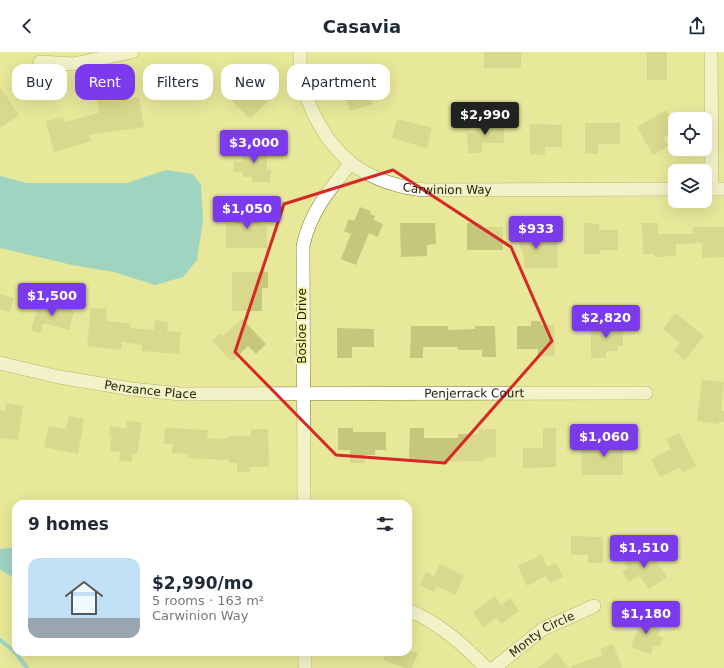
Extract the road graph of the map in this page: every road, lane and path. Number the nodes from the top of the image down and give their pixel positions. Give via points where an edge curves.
1 (132, 52) edge
2 (300, 52) edge
3 (711, 52) edge
4 (40, 62) dead end
5 (352, 163) junction
6 (668, 189) edge
7 (714, 189) edge
8 (0, 363) edge
9 (646, 393) dead end
10 (303, 394) junction
11 (304, 500) edge
12 (594, 606) dead end
13 (412, 612) edge
14 (305, 656) edge
15 (306, 668) edge
16 (486, 668) edge
17 (494, 668) edge

1 - 4 street via 73,64
2 - 5 street, Carwinion Way via 304,85 314,114 333,143
3 - 7 street
5 - 6 street, Carwinion Way via 395,184 419,190
5 - 10 street, Bosloe Drive via 323,198 304,241
8 - 10 street, Penzance Place via 59,377 145,391 181,394
9 - 10 street, Penjerrack Court
10 - 11 street, Bosloe Drive
12 - 17 street, Monty Circle via 543,629
13 - 16 street via 444,630
14 - 15 street

